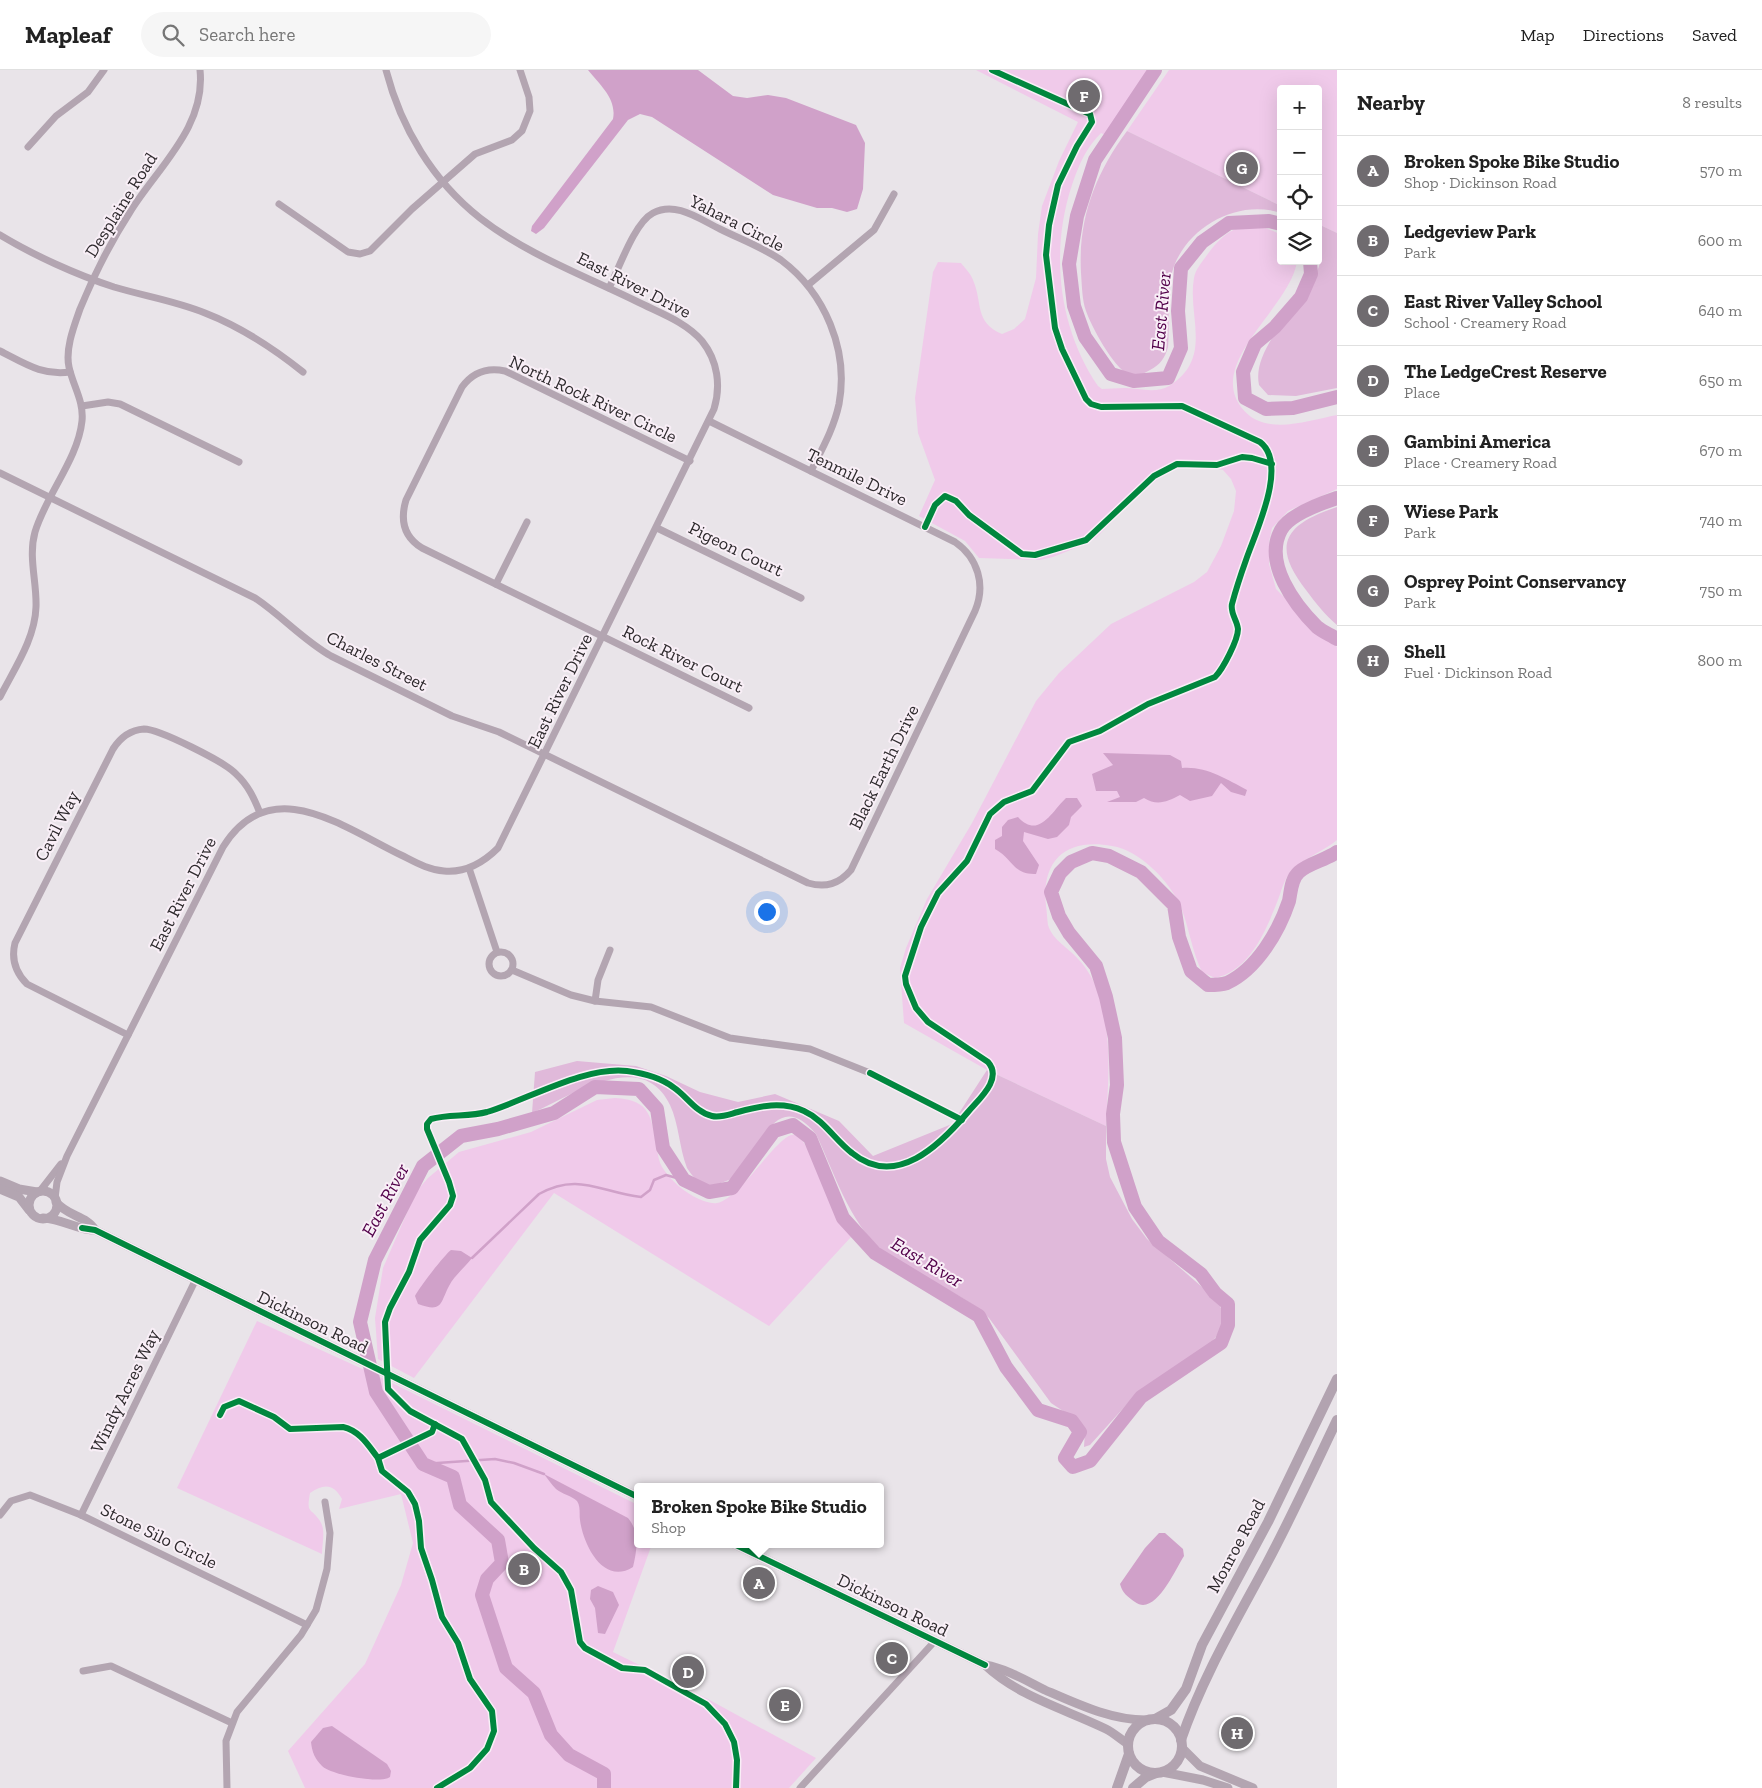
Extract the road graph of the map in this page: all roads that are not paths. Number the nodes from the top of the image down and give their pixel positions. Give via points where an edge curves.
1 (104, 70) edge
2 (200, 70) edge
3 (386, 70) edge
4 (520, 70) edge
5 (28, 147) dead end
6 (442, 182) junction
7 (894, 194) dead end
8 (279, 204) dead end
9 (0, 235) edge
10 (93, 278) junction
11 (808, 285) junction
12 (609, 288) junction
13 (0, 351) edge
14 (70, 372) junction
15 (303, 372) dead end
16 (82, 406) junction
17 (709, 421) junction
18 (690, 461) junction
19 (238, 462) dead end
20 (812, 471) junction
21 (0, 473) edge
22 (50, 497) junction
23 (527, 522) dead end
24 (404, 525) joint
25 (657, 528) junction
26 (978, 573) joint
27 (496, 584) junction
28 (801, 598) dead end
29 (603, 637) junction
30 (0, 697) edge
31 (749, 708) dead end
32 (546, 755) junction
33 (260, 812) junction
34 (751, 856) joint
35 (469, 868) junction
36 (610, 950) dead end
37 (497, 952) junction
38 (512, 970) junction
39 (595, 1001) junction
40 (128, 1035) junction
41 (870, 1073) dead end
42 (67, 1156) junction
43 (0, 1181) edge
44 (0, 1188) edge
45 (39, 1192) junction
46 (55, 1200) junction
47 (31, 1212) junction
48 (43, 1218) junction
49 (95, 1230) junction
50 (195, 1281) junction
51 (1337, 1379) edge
52 (1337, 1420) edge
53 (634, 1495) edge
54 (325, 1502) dead end
55 (0, 1515) edge
56 (81, 1515) junction
57 (742, 1548) edge
58 (307, 1625) junction
59 (934, 1642) junction
60 (985, 1665) junction
61 (84, 1671) dead end
62 (1152, 1719) junction
63 (232, 1723) junction
64 (1182, 1744) junction
65 (1129, 1749) junction
66 (1159, 1772) junction
67 (227, 1788) edge
68 (800, 1788) edge
69 (1117, 1788) edge
70 (1133, 1788) edge
71 (1228, 1788) edge
72 (1253, 1788) edge

1 - 5 street via 88,92 56,116
2 - 10 street, Desplaine Road via 200,94 193,119 131,210
3 - 6 street, East River Drive via 405,123
4 - 6 street via 530,111 522,131 512,140 475,154
6 - 8 street via 375,248 360,254 348,252
6 - 12 street, East River Drive via 499,232
7 - 11 street via 874,230
9 - 10 street
10 - 14 street, Desplaine Road via 67,355
10 - 15 street via 207,313 252,336
11 - 12 street, Yahara Circle via 767,252 672,208 650,214 640,225
11 - 20 street, Yahara Circle via 831,324 841,375 834,422
12 - 17 street, East River Drive via 685,326 702,341 714,362 717,375 717,399
13 - 14 street via 44,372
14 - 16 street, Desplaine Road
16 - 19 street via 108,402 120,404
16 - 22 street, Desplaine Road via 77,443
17 - 18 street, East River Drive
17 - 20 street, Tenmile Drive
18 - 24 street, North Rock River Circle via 505,371 482,371 471,376 462,387 406,500
18 - 25 street, East River Drive
20 - 26 street, Tenmile Drive via 955,542 966,551
21 - 22 street, Charles Street
22 - 30 street, Desplaine Road via 39,520 33,546 34,624
22 - 32 street, Charles Street via 255,598 330,656 452,716 499,732
23 - 27 street
24 - 27 street, Rock River Court via 407,534 418,545
25 - 28 street, Pigeon Court
25 - 29 street, East River Drive
26 - 34 street, Black Earth Drive via 980,589 975,611 851,870 834,884 814,885
27 - 29 street, Rock River Court
29 - 31 street, Rock River Court
29 - 32 street, East River Drive
32 - 34 street, Charles Street
32 - 35 street, East River Drive via 498,848
33 - 35 street, East River Drive via 285,807 310,811 432,869 453,871
33 - 40 street, East River Drive via 238,827 223,847
33 - 40 street, Cavil Way via 251,792 235,772 158,732 145,729 130,732 113,749 15,943 13,958 27,984
35 - 37 street
36 - 39 street via 599,975
37 - 38 street via 507,952 513,959
37 - 38 street via 490,956 490,972 498,977
38 - 39 street via 551,988
39 - 41 street via 651,1007 730,1038 810,1049
40 - 42 street, East River Drive
42 - 45 street, East River Drive
42 - 46 street, East River Drive via 57,1182
43 - 45 street via 19,1189
44 - 47 street via 19,1197
45 - 46 street via 48,1192
45 - 47 street via 29,1201
46 - 48 street via 52,1215
46 - 49 street, Dickinson Road via 66,1212 91,1223
47 - 48 street
48 - 49 street, Dickinson Road
49 - 50 street, Dickinson Road
50 - 53 street, Dickinson Road
50 - 56 street, Windy Acres Way
51 - 62 main road, Monroe Road via 1268,1522 1202,1645 1186,1689 1171,1710
52 - 64 main road, Monroe Road via 1282,1535 1190,1711
54 - 58 street via 330,1533 327,1569 316,1610
55 - 56 street, Stone Silo Circle via 11,1501 30,1495
56 - 58 street, Stone Silo Circle
57 - 59 street, Dickinson Road
58 - 63 street via 237,1712
59 - 60 street, Dickinson Road
59 - 68 street
60 - 62 street, Dickinson Road via 1002,1668 1094,1710 1131,1719
60 - 65 street, Dickinson Road via 998,1677 1046,1704 1107,1729
61 - 63 street via 111,1666
62 - 64 main road via 1175,1728
62 - 65 main road via 1134,1729
63 - 67 street via 226,1741
64 - 66 main road via 1176,1763
64 - 72 street via 1200,1766
65 - 66 main road via 1139,1768
65 - 69 main road
66 - 70 main road via 1146,1777
66 - 71 street

